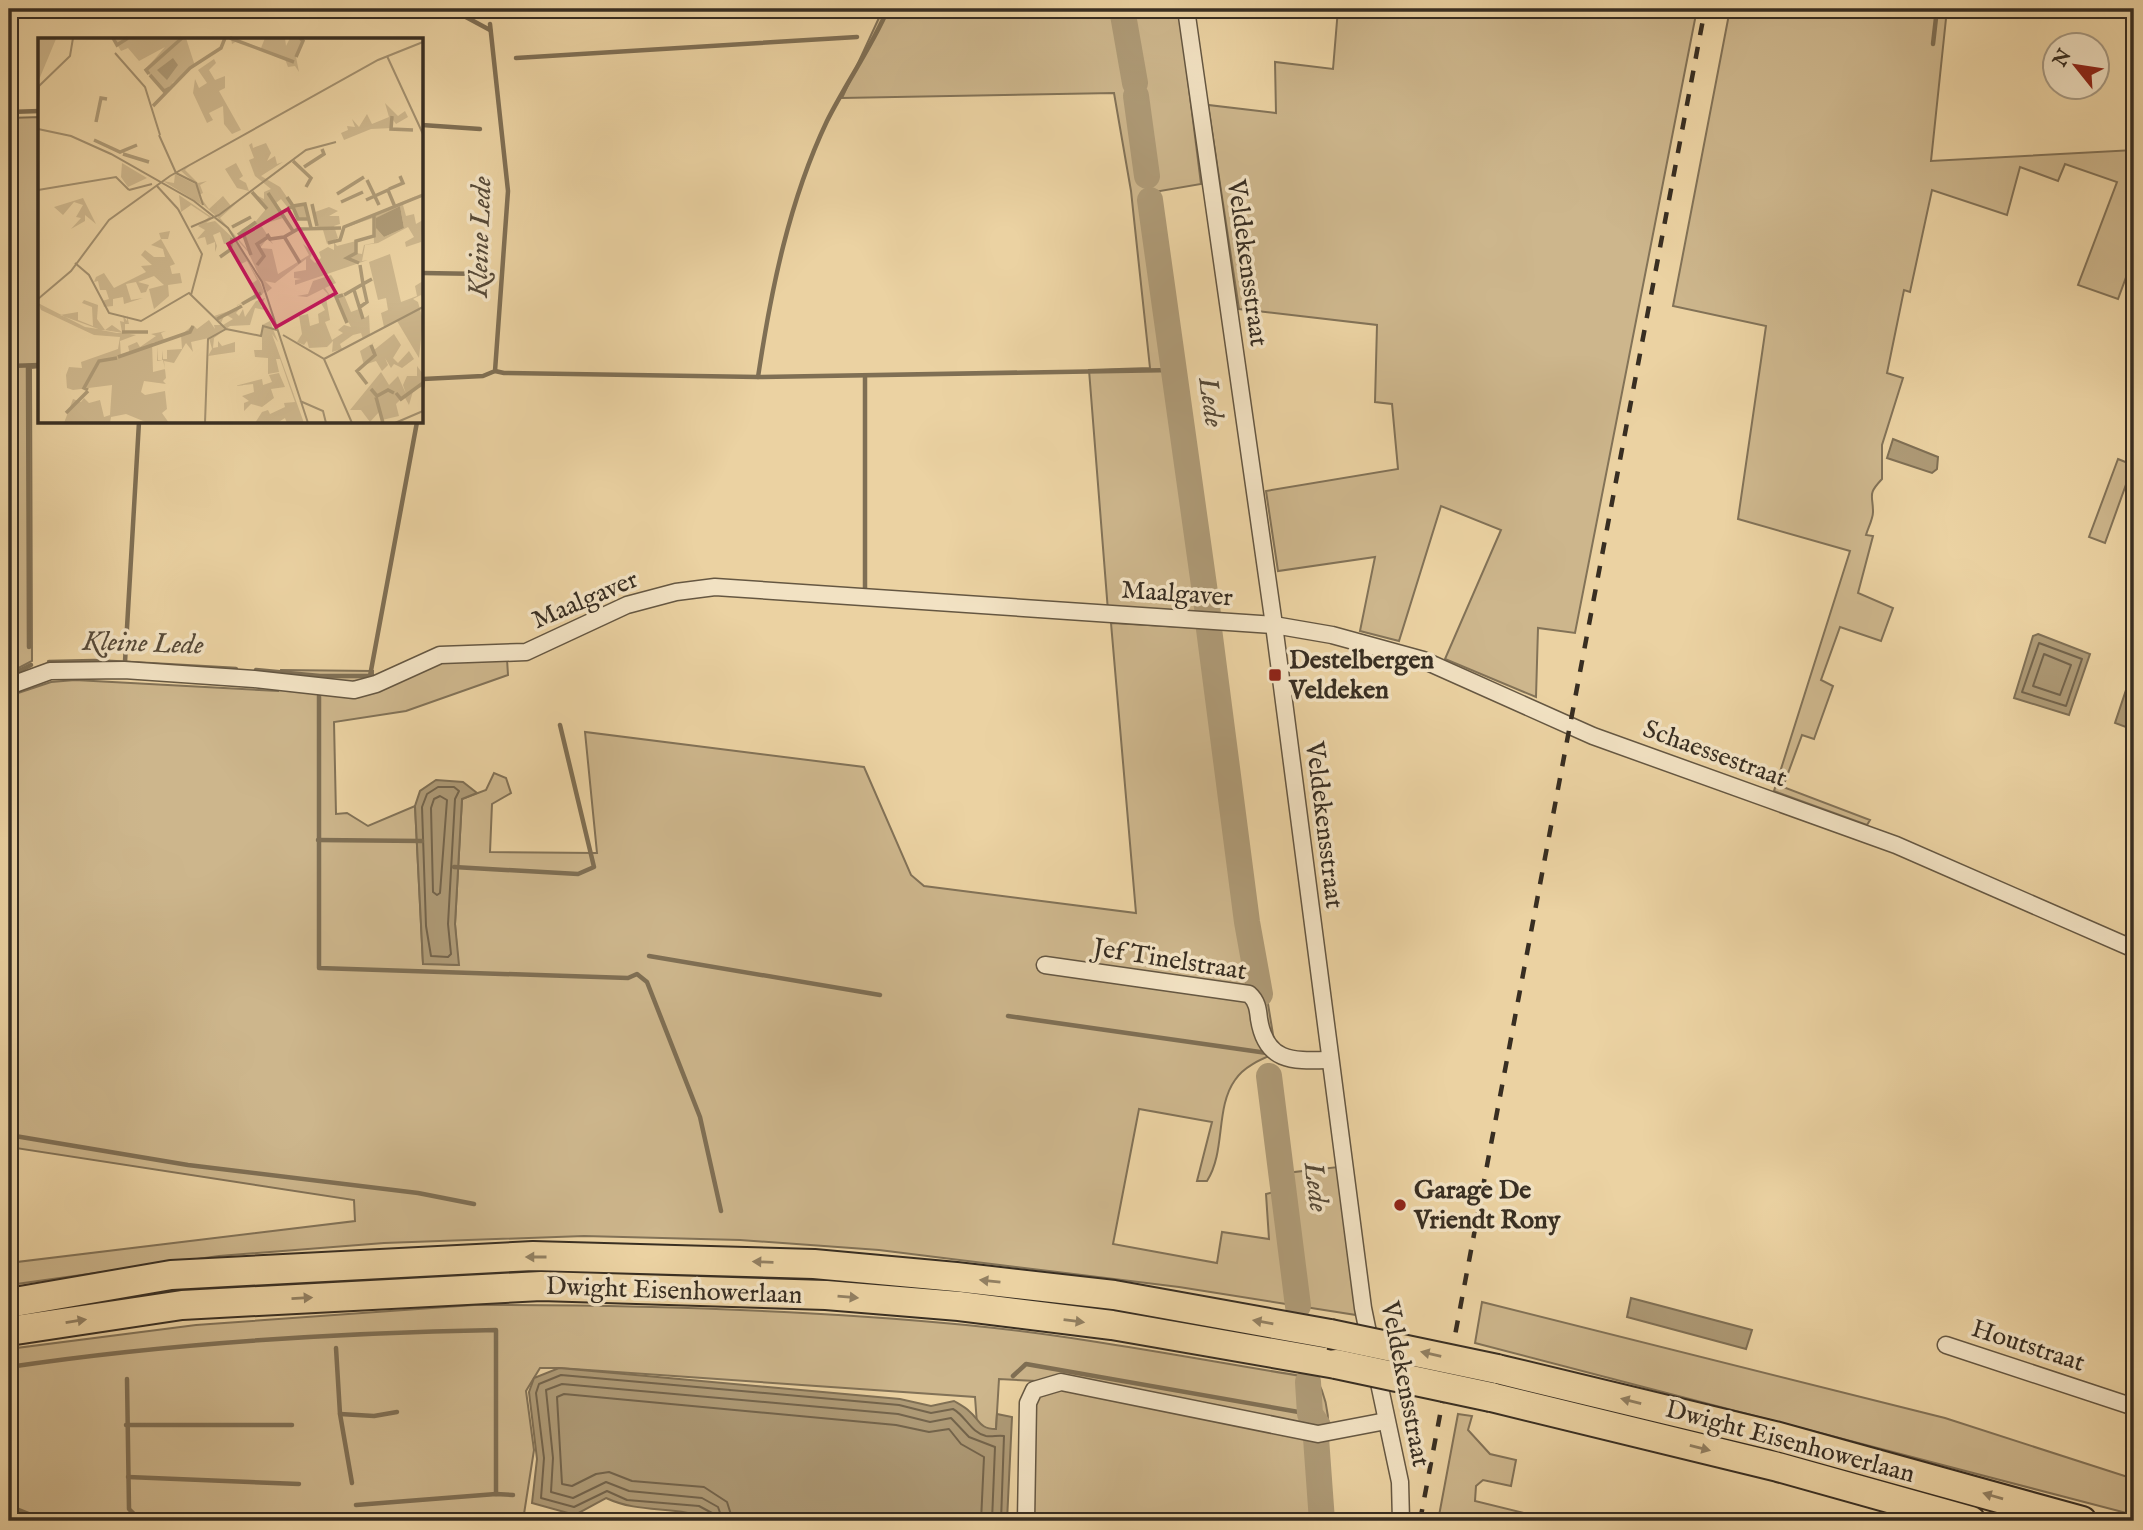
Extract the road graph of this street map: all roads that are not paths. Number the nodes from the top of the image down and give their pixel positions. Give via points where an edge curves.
1 (1186, 9) edge
2 (1274, 625) junction
3 (9, 686) edge
4 (2134, 949) edge
5 (1045, 965) dead end
6 (1330, 1060) junction
7 (9, 1303) edge
8 (9, 1331) edge
9 (1946, 1345) dead end
10 (2134, 1407) edge
11 (1386, 1421) junction
12 (1026, 1521) edge
13 (1401, 1521) edge
14 (1971, 1521) edge
15 (2082, 1521) edge

1 - 2 street, Veldekensstraat
2 - 3 street, Maalgaver via 715,587 627,605 526,652 440,655 354,690 124,670 50,671
2 - 4 street, Schaessestraat via 1332,635 1423,660 1602,739 1896,845
2 - 6 street, Veldekensstraat
5 - 6 street, Jef Tinelstraat via 1249,994 1257,1006 1262,1040 1274,1051 1292,1061
6 - 11 street, Veldekensstraat via 1363,1308
15 -> 7 highway, Dwight Eisenhowerlaan, bridge via 1775,1436 1497,1368 1114,1295 956,1277 814,1264 533,1256 171,1275
8 -> 14 highway, Dwight Eisenhowerlaan, bridge via 182,1305 541,1286 826,1295 959,1306 1112,1325 1336,1364 1778,1467
9 - 10 street, Houtstraat
11 - 12 street via 1318,1434 1061,1382 1034,1390 1028,1402
11 - 13 street, Veldekensstraat via 1400,1482

